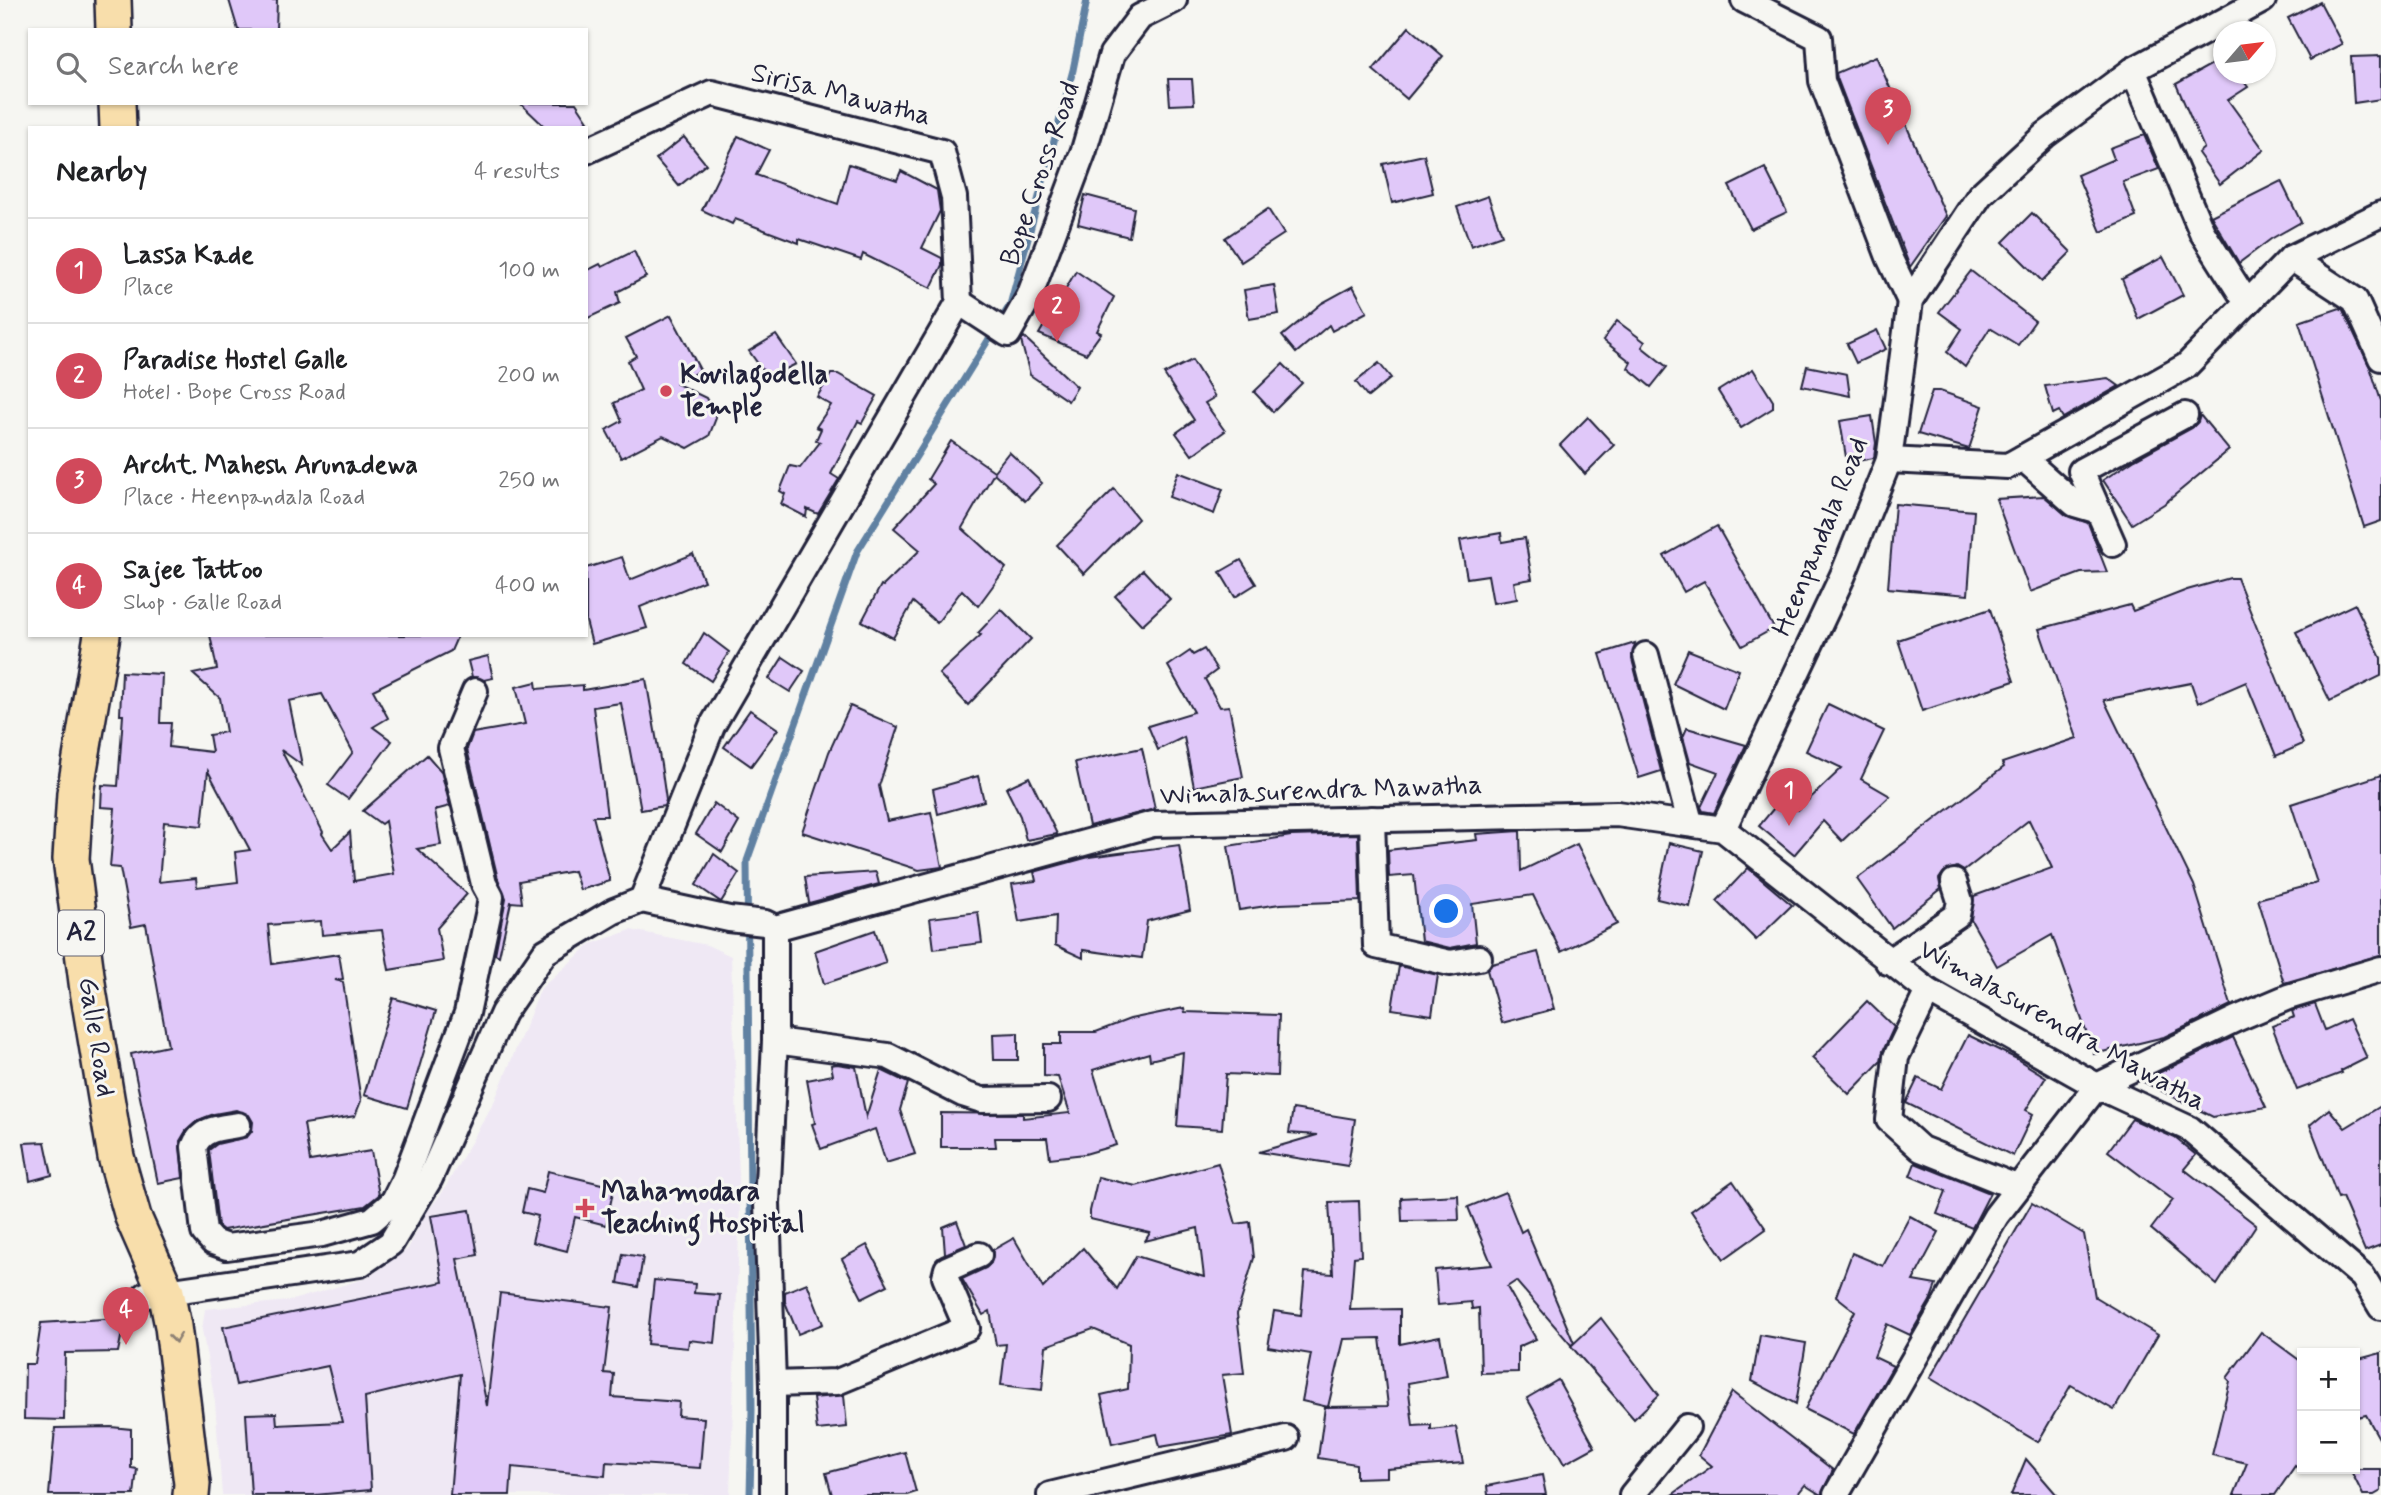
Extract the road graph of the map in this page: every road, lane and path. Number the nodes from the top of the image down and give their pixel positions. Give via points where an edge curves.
1 (113, 0) edge
2 (1174, 0) edge
3 (1744, 0) edge
4 (2263, 0) edge
5 (114, 28) edge
6 (2133, 70) junction
7 (117, 105) edge
8 (118, 126) edge
9 (588, 150) edge
10 (2381, 214) edge
11 (2291, 258) junction
12 (1910, 301) junction
13 (959, 302) junction
14 (2247, 303) junction
15 (2381, 358) edge
16 (2185, 415) dead end
17 (2023, 458) junction
18 (1889, 460) junction
19 (2099, 511) junction
20 (2113, 544) dead end
21 (102, 637) edge
22 (1646, 656) dead end
23 (475, 691) dead end
24 (1372, 819) junction
25 (1690, 822) junction
26 (1723, 829) junction
27 (1954, 882) dead end
28 (642, 900) junction
29 (770, 925) junction
30 (1479, 958) dead end
31 (1888, 962) junction
32 (2381, 969) edge
33 (1928, 991) junction
34 (775, 1041) junction
35 (2096, 1086) junction
36 (1048, 1099) dead end
37 (238, 1125) dead end
38 (2016, 1187) junction
39 (322, 1234) junction
40 (979, 1255) dead end
41 (323, 1269) junction
42 (156, 1293) junction
43 (2381, 1307) edge
44 (773, 1384) junction
45 (1687, 1427) dead end
46 (1286, 1437) dead end
47 (170, 1495) edge
48 (191, 1495) edge
49 (773, 1495) edge
50 (1049, 1495) edge
51 (1632, 1495) edge
52 (1836, 1495) edge

1 - 5 highway
2 - 13 street, Bope Cross Road via 1140,17 1112,54 1080,162 1029,297 1008,334
3 - 12 street via 1819,38 1822,81
4 - 6 street, Heenpandala Road
6 - 12 street, Heenpandala Road via 2045,135 1980,195
6 - 14 street via 2202,232
7 - 8 highway
9 - 13 street, Sirisa Mawatha via 712,93 942,152 954,197
10 - 11 street
11 - 14 street
11 - 15 street via 2355,300
12 - 18 street, Heenpandala Road
13 - 28 street via 712,726
14 - 17 street via 2186,366
16 - 19 street via 2081,471
17 - 18 street via 2008,466
17 - 19 street via 2075,504
18 - 26 street, Heenpandala Road via 1843,575
19 - 20 street
21 - 42 highway, Galle Road / A2 via 75,793 71,859 116,1157
22 - 25 street
23 - 39 street via 451,748 491,897 467,1013 393,1202 372,1220
24 - 25 street, Wimalasurendra Mawatha via 1617,814
24 - 29 street, Wimalasurendra Mawatha via 1153,824
24 - 30 street via 1376,946 1450,963
25 - 26 street, Wimalasurendra Mawatha
26 - 31 street, Wimalasurendra Mawatha
27 - 31 street via 1960,901 1957,915
28 - 29 street, Wimalasurendra Mawatha
28 - 41 street via 614,911 545,952 503,1013 429,1178 391,1243 360,1264
29 - 34 street
31 - 33 street, Wimalasurendra Mawatha
32 - 35 street via 2288,997
33 - 35 street, Wimalasurendra Mawatha
33 - 38 street via 1896,1057 1889,1120 1921,1149
34 - 36 street via 887,1056 982,1100
34 - 44 street via 767,1203
35 - 38 street
35 - 43 street, Wimalasurendra Mawatha via 2190,1129 2363,1277
37 - 39 street via 208,1130 194,1147 204,1232 227,1247
38 - 52 street
39 - 41 street
40 - 44 street via 947,1269 945,1277 967,1328 837,1381
41 - 42 street
42 - 47 highway, Galle Road / A2
42 -> 48 highway, Galle Road / A2 via 173,1326
44 - 49 street
45 - 51 street
46 - 50 street

